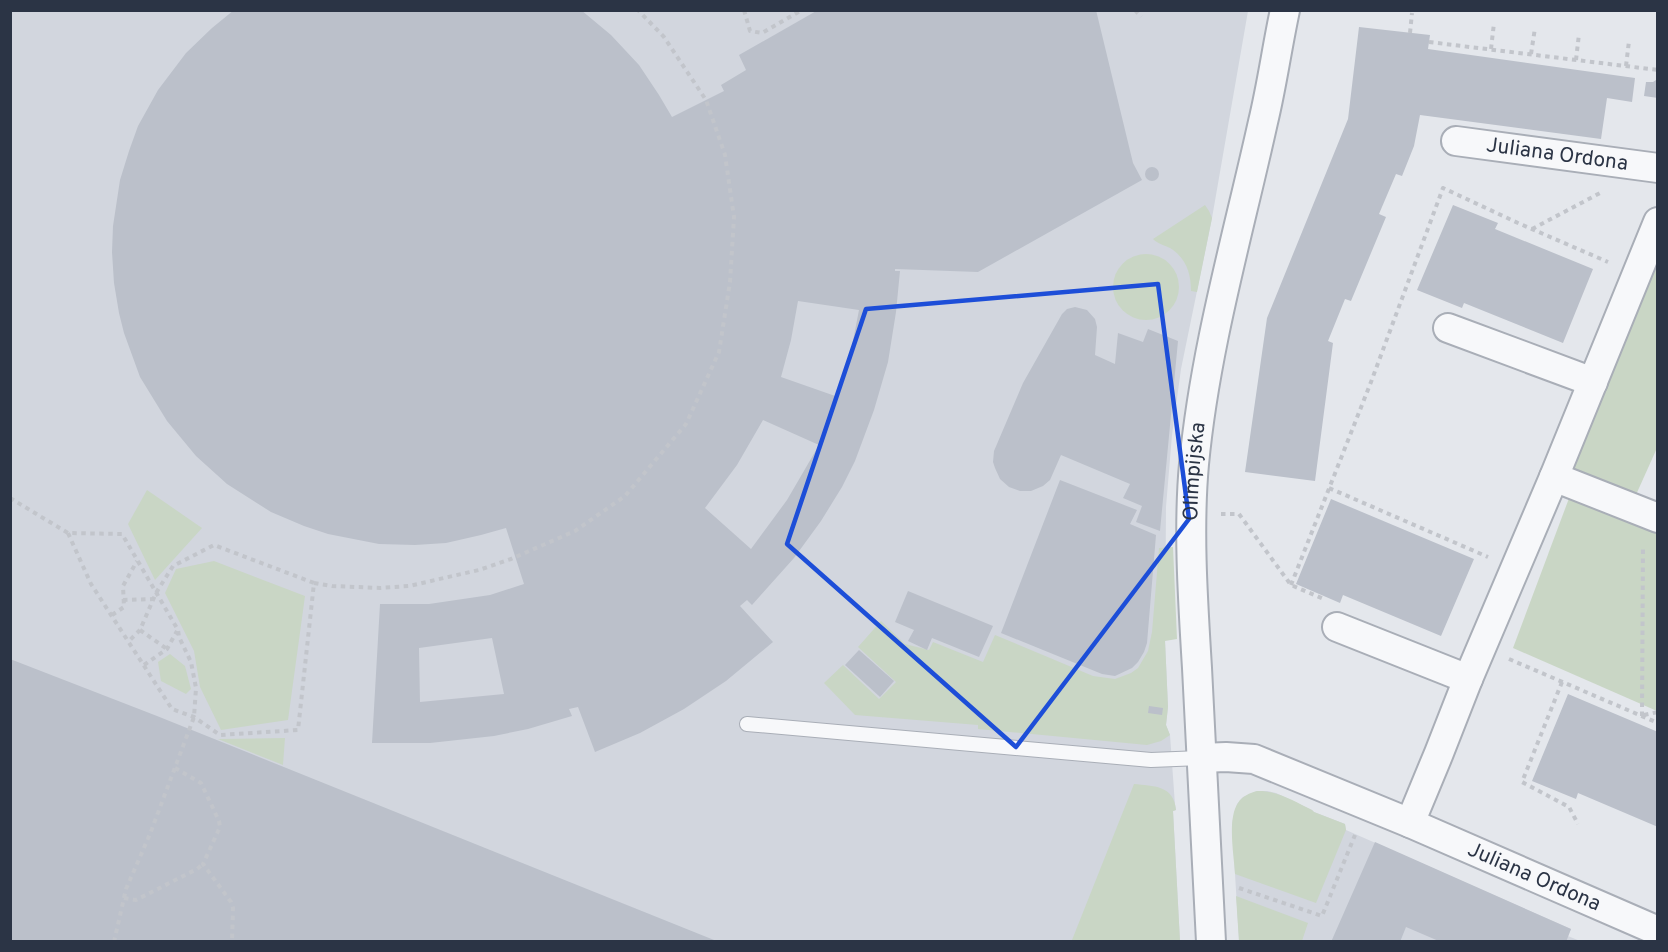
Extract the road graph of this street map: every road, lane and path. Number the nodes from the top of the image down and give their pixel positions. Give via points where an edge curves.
1 (744, 10) edge
2 (802, 10) edge
3 (1135, 10) edge
4 (1285, 10) edge
5 (638, 11) edge
6 (1412, 13) dead end
7 (1142, 17) dead end
8 (1494, 23) dead end
9 (1535, 28) dead end
10 (1410, 33) dead end
11 (1579, 34) dead end
12 (1629, 41) dead end
13 (1429, 42) dead end
14 (1491, 50) junction
15 (1531, 54) junction
16 (1576, 60) junction
17 (1626, 66) junction
18 (1658, 70) edge
19 (1456, 141) dead end
20 (1658, 168) edge
21 (1610, 188) dead end
22 (1658, 222) edge
23 (1532, 229) dead end
24 (1448, 328) dead end
25 (1593, 382) junction
26 (1554, 477) junction
27 (1329, 488) dead end
28 (10, 498) edge
29 (1217, 514) dead end
30 (1650, 515) edge
31 (68, 533) junction
32 (1488, 557) dead end
33 (138, 560) junction
34 (314, 583) junction
35 (1291, 585) dead end
36 (156, 593) junction
37 (154, 599) junction
38 (123, 600) junction
39 (112, 616) junction
40 (1337, 627) dead end
41 (141, 630) junction
42 (178, 630) junction
43 (129, 641) junction
44 (1481, 647) junction
45 (167, 649) junction
46 (144, 665) junction
47 (1468, 679) junction
48 (1562, 682) junction
49 (1658, 712) edge
50 (1642, 716) junction
51 (194, 717) junction
52 (1658, 723) edge
53 (747, 724) dead end
54 (1201, 758) junction
55 (174, 768) junction
56 (1410, 823) junction
57 (1578, 824) dead end
58 (1359, 826) dead end
59 (203, 864) junction
60 (1231, 885) dead end
61 (124, 898) junction
62 (1652, 934) edge
63 (114, 942) edge
64 (232, 942) edge
65 (1211, 942) edge

1 - 2 path via 750,31 762,33
3 - 7 path
4 - 54 street, Olimpijska via 1210,357 1194,466 1192,585
5 - 34 path via 664,37 706,100 725,155 734,217 730,282 719,352 686,424 625,496 575,531 511,559 409,586
6 - 10 path
8 - 14 path
9 - 15 path
11 - 16 path
12 - 17 path
13 - 14 path
14 - 15 path
15 - 16 path
16 - 17 path
17 - 18 path
19 - 20 street, Juliana Ordona
21 - 23 path
22 - 25 street
24 - 25 street
25 - 26 street
26 - 30 street
26 - 44 street
27 - 32 path
28 - 31 path
29 - 35 path via 1239,514
30 - 50 path
31 - 33 path via 122,534
31 - 39 path via 91,584
33 - 36 path
33 - 38 path via 123,586
34 - 36 path via 214,545 173,566
34 - 51 path via 298,730 220,735
36 - 37 path
36 - 42 path
37 - 38 path
37 - 41 path
38 - 39 path via 124,607
39 - 43 path
40 - 47 street
41 - 43 path
41 - 45 path
42 - 45 path
42 - 51 path via 192,666 196,688
43 - 46 path
44 - 47 street
44 - 48 path
45 - 46 path
46 - 51 path via 172,709
47 - 56 street
48 - 50 path
48 - 57 path via 1522,782 1569,807
49 - 50 path
50 - 52 path
51 - 55 path
53 - 54 lane via 1151,760
54 - 56 street, Juliana Ordona via 1254,759
54 - 65 street, Olimpijska
55 - 59 path via 201,783 220,827
55 - 61 path
56 - 62 street, Juliana Ordona
58 - 60 path via 1322,916
59 - 61 path via 136,900
59 - 64 path via 234,908
61 - 63 path

